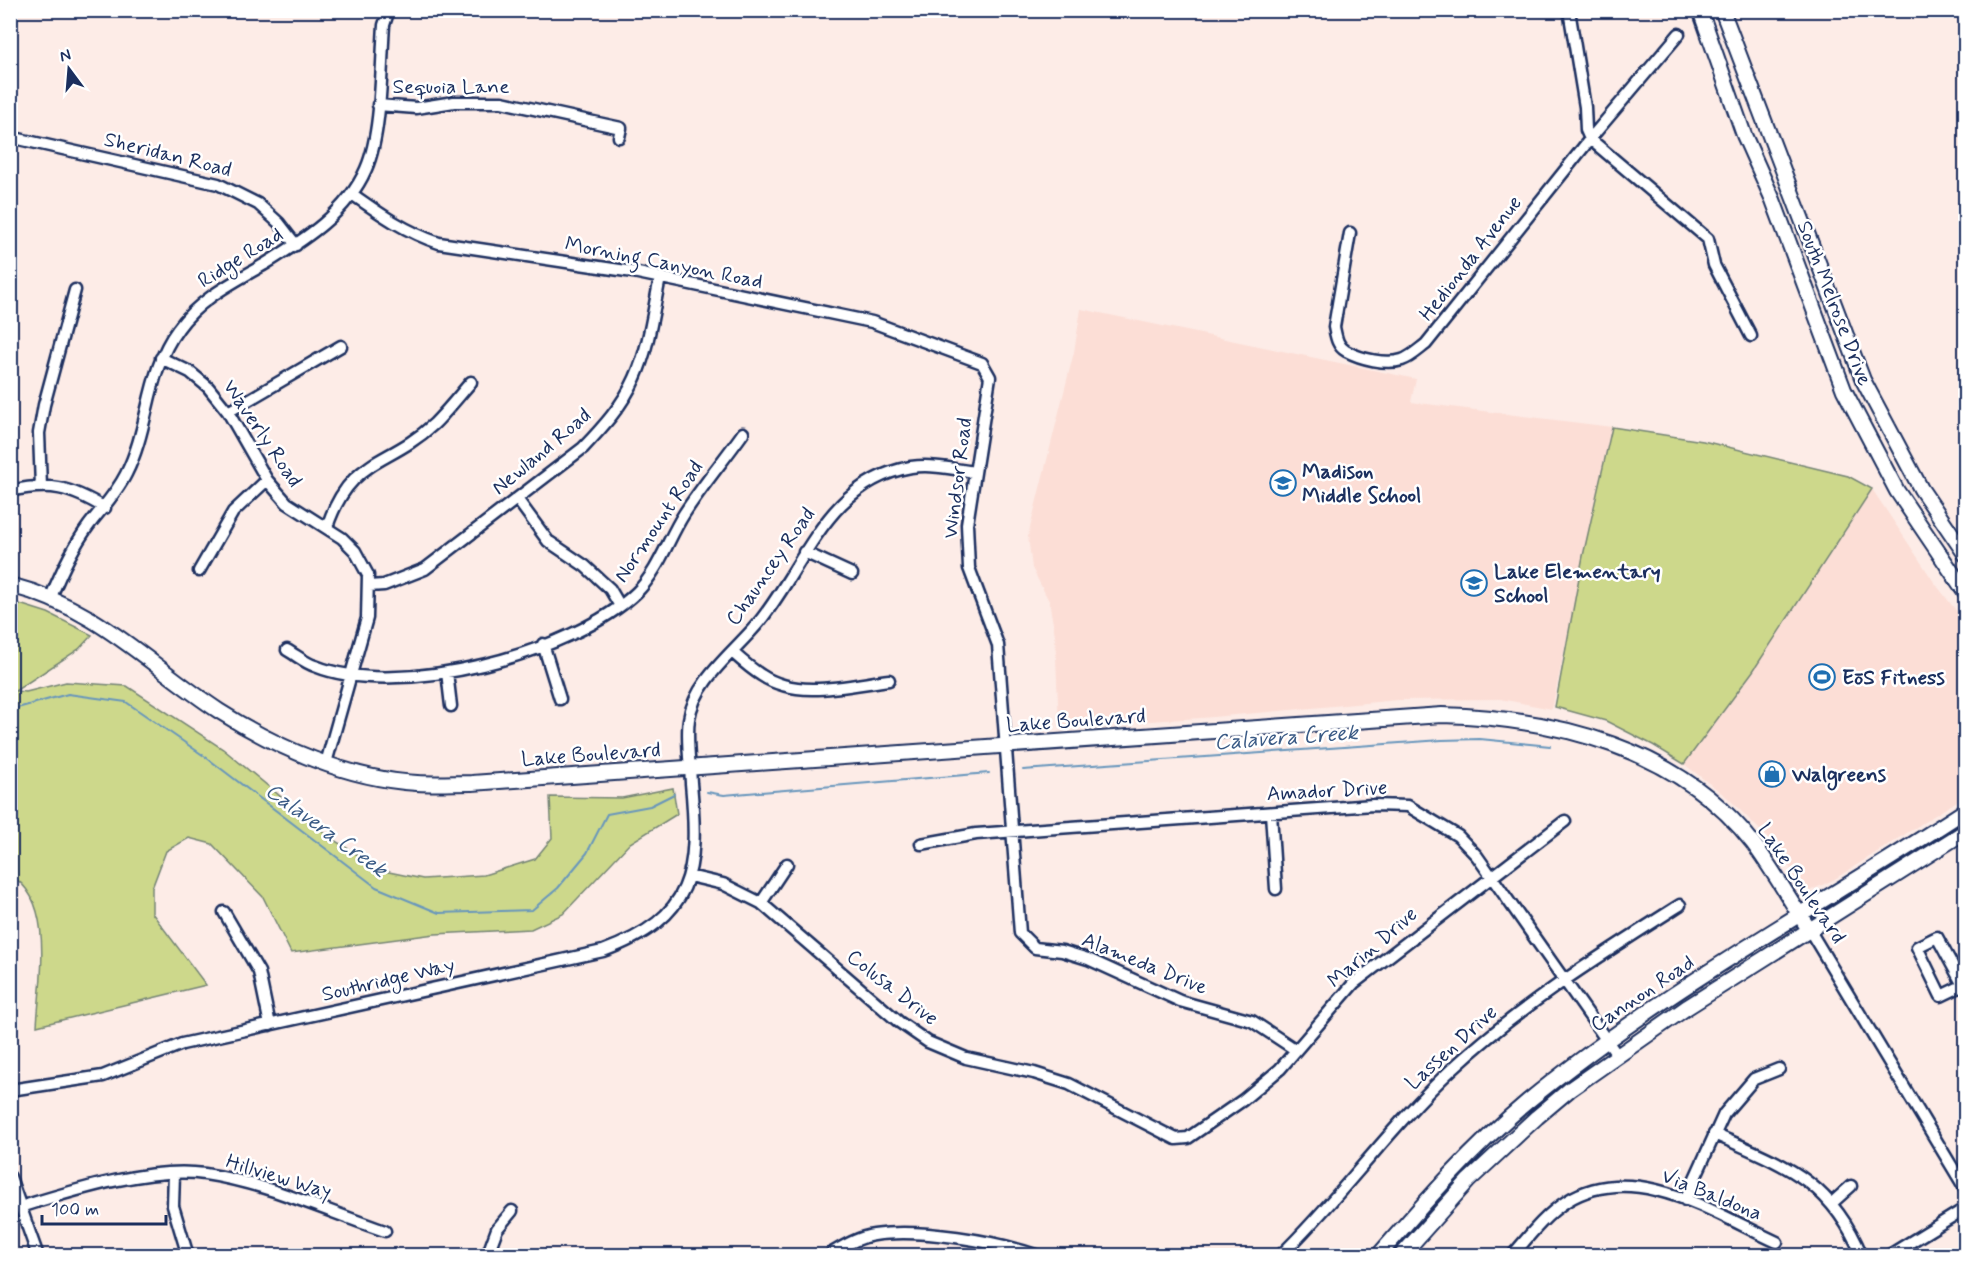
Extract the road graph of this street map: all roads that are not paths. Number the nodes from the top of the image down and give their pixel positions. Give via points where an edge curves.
1 (389, 10) edge
2 (1569, 10) edge
3 (1700, 10) edge
4 (1722, 10) edge
5 (1679, 34) dead end
6 (378, 105) junction
7 (10, 137) edge
8 (620, 137) dead end
9 (1590, 139) junction
10 (352, 194) junction
11 (1806, 232) junction
12 (1350, 233) dead end
13 (1787, 240) junction
14 (296, 245) junction
15 (660, 278) junction
16 (75, 290) dead end
17 (1751, 336) dead end
18 (341, 346) dead end
19 (161, 358) junction
20 (974, 359) joint
21 (471, 382) dead end
22 (228, 412) junction
23 (743, 433) dead end
24 (974, 472) junction
25 (267, 480) junction
26 (41, 487) junction
27 (10, 491) edge
28 (517, 499) junction
29 (105, 508) junction
30 (327, 527) junction
31 (804, 552) junction
32 (1965, 555) edge
33 (199, 571) dead end
34 (852, 574) dead end
35 (10, 585) edge
36 (369, 586) junction
37 (1965, 592) edge
38 (51, 597) junction
39 (620, 606) junction
40 (543, 644) junction
41 (287, 650) dead end
42 (732, 652) junction
43 (447, 672) junction
44 (350, 675) junction
45 (889, 680) dead end
46 (560, 699) dead end
47 (451, 706) dead end
48 (1007, 746) junction
49 (326, 764) junction
50 (690, 768) junction
51 (1965, 810) edge
52 (1271, 813) junction
53 (694, 818) joint
54 (1566, 821) dead end
55 (1946, 822) junction
56 (1012, 831) junction
57 (1961, 834) edge
58 (921, 844) dead end
59 (787, 864) dead end
60 (689, 876) junction
61 (1491, 877) junction
62 (1276, 889) dead end
63 (761, 903) junction
64 (1680, 905) dead end
65 (224, 912) dead end
66 (1800, 916) junction
67 (1810, 931) junction
68 (1564, 981) junction
69 (1964, 984) edge
70 (270, 1025) junction
71 (1608, 1041) junction
72 (1296, 1050) junction
73 (1617, 1055) junction
74 (1779, 1069) dead end
75 (10, 1089) edge
76 (1714, 1134) junction
77 (1188, 1138) joint
78 (174, 1173) junction
79 (10, 1177) edge
80 (1851, 1186) dead end
81 (1965, 1190) edge
82 (1685, 1200) junction
83 (1832, 1203) junction
84 (20, 1207) junction
85 (1965, 1208) edge
86 (512, 1211) dead end
87 (384, 1231) dead end
88 (1777, 1242) dead end
89 (832, 1253) dead end
90 (1036, 1255) edge
91 (38, 1256) edge
92 (188, 1256) edge
93 (488, 1256) edge
94 (1280, 1256) edge
95 (1378, 1256) edge
96 (1401, 1256) edge
97 (1512, 1256) edge
98 (1862, 1256) edge
99 (1888, 1256) edge

1 - 6 street, Ridge Road via 384,25
2 - 9 street
3 - 13 main road, South Melrose Drive via 1744,135
4 - 11 main road, South Melrose Drive
5 - 9 street, Hedionda Avenue
6 - 8 street, Sequoia Lane via 416,108 454,102 502,102 621,128
6 - 10 street, Ridge Road via 374,143
7 - 14 street, Sheridan Road via 218,184 258,204
9 - 12 street, Hedionda Avenue via 1426,344 1401,360 1367,358 1345,351 1337,341 1334,327
9 - 17 street via 1708,238 1714,265
10 - 14 street, Ridge Road via 327,222
10 - 15 street, Morning Canyon Road via 388,220 439,243
11 - 13 main road
11 - 32 main road, South Melrose Drive via 1863,380 1921,489
13 - 37 main road, South Melrose Drive via 1844,390 1897,491
14 - 19 street, Ridge Road via 203,303 178,328
15 - 20 street, Morning Canyon Road via 872,322
15 - 28 street, Newland Road via 641,362 623,401 583,448
16 - 26 street via 42,414
18 - 22 street
19 - 22 street, Waverly Road via 190,372
19 - 29 street, Ridge Road via 127,472
20 - 24 street, Windsor Road via 982,363 990,377
21 - 30 street via 434,424 352,479 336,502
22 - 25 street, Waverly Road
23 - 39 street, Normount Road via 683,515 657,565 638,591
24 - 31 street, Chauncey Road via 924,466 885,475 854,491 837,506
24 - 48 street, Windsor Road via 967,524 969,568 998,645
25 - 30 street, Waverly Road via 287,503
25 - 33 street via 233,512
26 - 27 street
26 - 29 street via 74,490
28 - 36 street, Newland Road via 425,569
28 - 39 street via 548,541 585,566 610,589
29 - 38 street, Ridge Road via 89,525 66,562
30 - 36 street, Waverly Road via 355,551 368,574
31 - 34 street
31 - 42 street, Chauncey Road via 762,618
35 - 38 main road, Lake Boulevard
36 - 44 street, Waverly Road via 367,618
38 - 49 main road, Lake Boulevard via 123,638 264,738
39 - 40 street, Normount Road via 575,634
40 - 43 street, Normount Road
40 - 46 street
41 - 44 street, Normount Road via 314,666
42 - 45 street via 762,676 797,688
42 - 50 street, Chauncey Road via 705,683 689,718
43 - 44 street, Normount Road via 396,678
43 - 47 street
44 - 49 street, Waverly Road
48 - 50 main road, Lake Boulevard
48 - 56 street, Alameda Drive
48 - 66 main road, Lake Boulevard via 1443,716 1531,722 1617,745 1692,786 1752,843
49 - 50 main road, Lake Boulevard via 388,779 428,783
50 - 53 street, Chauncey Road
51 - 55 main road, Cannon Road
52 - 56 street, Amador Drive
52 - 61 street, Amador Drive via 1408,806 1458,836
52 - 62 street
53 - 60 street, Southridge Way via 696,832
54 - 61 street, Marin Drive
55 - 57 main road
55 - 66 main road, Cannon Road
56 - 58 street, Amador Drive
56 - 72 street, Alameda Drive via 1020,933 1035,948 1088,959 1180,1001 1252,1021
57 - 67 main road, Cannon Road
59 - 63 street
60 - 63 street, Colusa Drive via 723,884
60 - 70 street, Southridge Way via 681,898 662,919 612,948
61 - 68 street, Amador Drive
61 - 72 street, Marin Drive via 1354,983
63 - 77 street, Colusa Drive via 899,1022 928,1042 966,1058 1069,1084 1176,1139
64 - 68 street, Lassen Drive
65 - 70 street via 259,972
66 - 67 main road, Lake Boulevard
66 - 71 main road, Cannon Road
67 - 73 main road, Cannon Road
67 - 81 street, Lake Boulevard
68 - 71 street, Amador Drive
68 - 94 street, Lassen Drive via 1454,1068 1397,1123
69 - 69 street via 1941,996 1917,946 1937,937
70 - 75 street, Southridge Way via 183,1044 103,1076
71 - 73 street, Amador Drive
71 - 95 main road, Cannon Road via 1525,1104 1456,1169
72 - 77 street, Marin Drive via 1243,1100
73 - 96 main road, Cannon Road via 1537,1117 1468,1181
74 - 76 street via 1754,1079 1724,1114
76 - 82 street
76 - 83 street via 1789,1167
78 - 84 street, Hillview Way via 86,1186
78 - 87 street, Hillview Way via 246,1183
78 - 92 street via 173,1206
79 - 84 street
80 - 83 street
82 - 88 street, Via Baldona
82 - 97 street, Via Baldona via 1656,1189 1626,1185 1596,1189 1568,1200 1544,1219
83 - 98 street via 1851,1229
84 - 91 street
85 - 99 street
86 - 93 street via 497,1229
89 - 90 street via 872,1235 897,1233 970,1239

